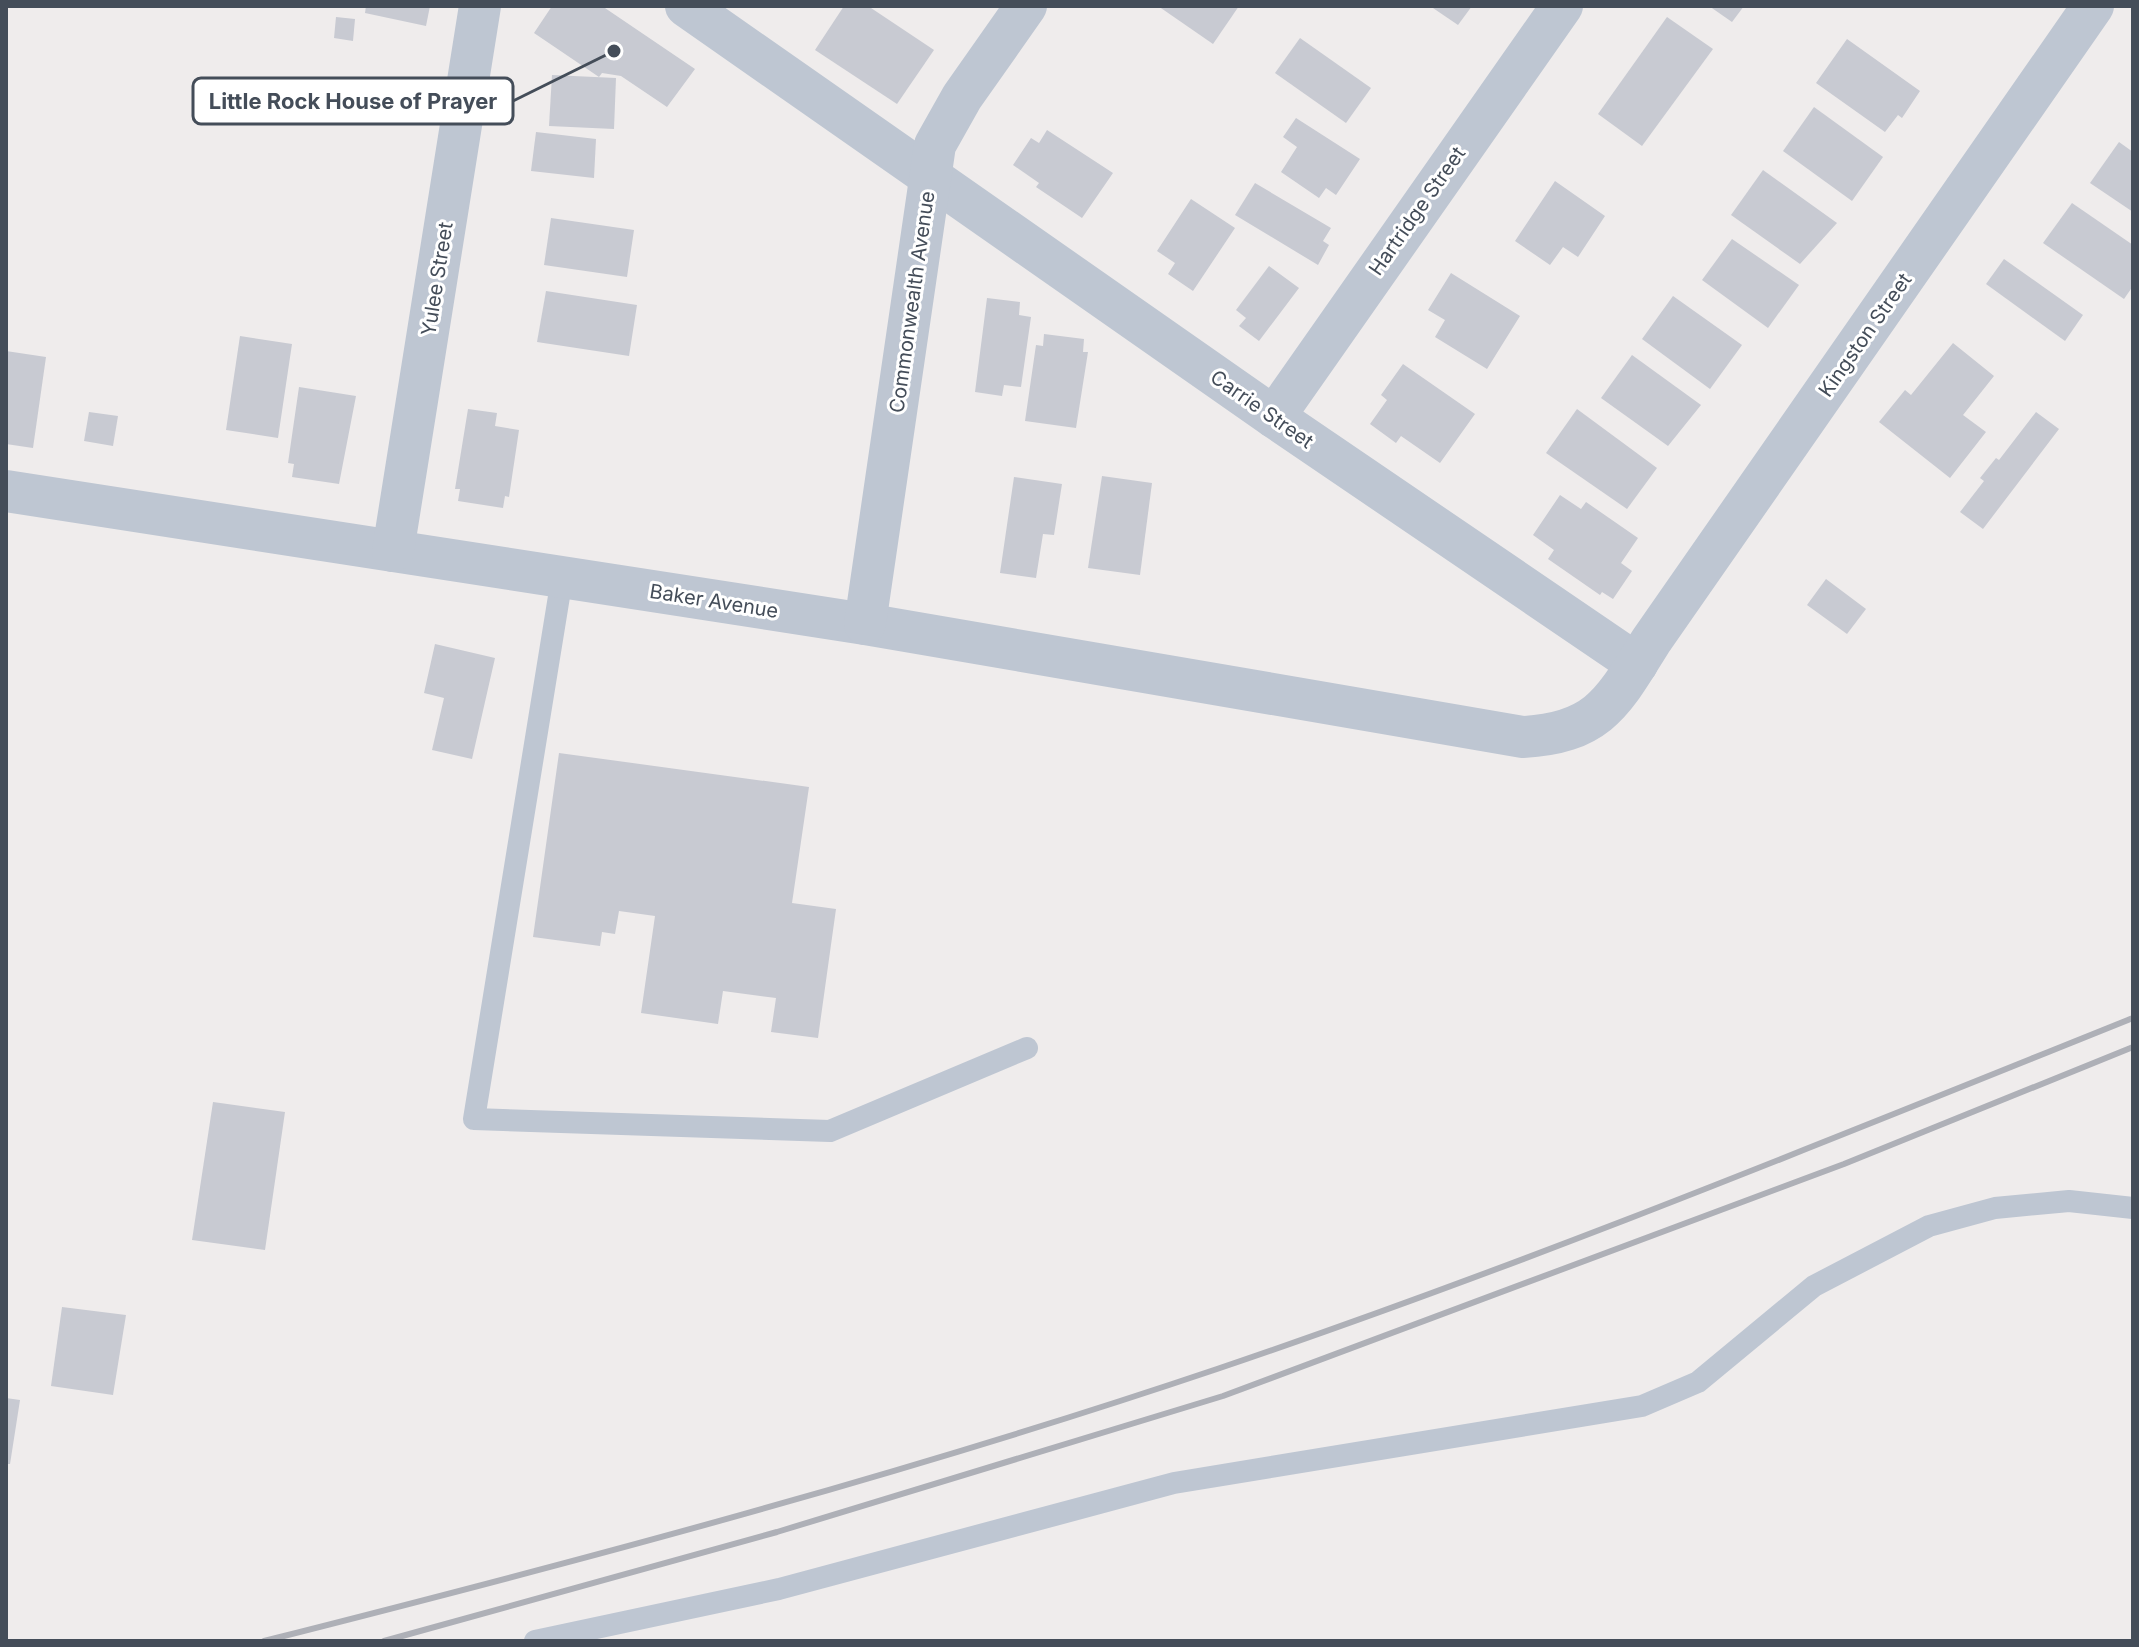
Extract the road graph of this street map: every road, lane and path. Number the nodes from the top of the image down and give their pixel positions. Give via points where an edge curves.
1 (480, 6) edge
2 (686, 6) edge
3 (1026, 6) edge
4 (1562, 6) edge
5 (2093, 6) edge
6 (930, 176) junction
7 (1274, 417) junction
8 (6, 491) edge
9 (393, 551) junction
10 (562, 578) junction
11 (865, 624) junction
12 (1637, 664) junction
13 (1027, 1048) dead end
14 (2133, 1208) edge
15 (535, 1641) edge

1 - 9 street, Yulee Street
2 - 6 street, Carrie Street
3 - 6 street, Commonwealth Avenue via 962,97 935,145
4 - 7 street, Hartridge Street
5 - 12 street, Kingston Street
6 - 7 street, Carrie Street
6 - 11 street, Commonwealth Avenue
7 - 12 street, Carrie Street
8 - 9 street, Baker Avenue
9 - 10 street, Baker Avenue
10 - 11 street, Baker Avenue
10 - 13 lane via 474,1119 830,1131
11 - 12 street, Baker Avenue via 1523,737 1558,735 1589,720 1615,700
14 - 15 lane via 2069,1201 1995,1208 1929,1226 1814,1286 1698,1382 1642,1406 1174,1483 779,1589

